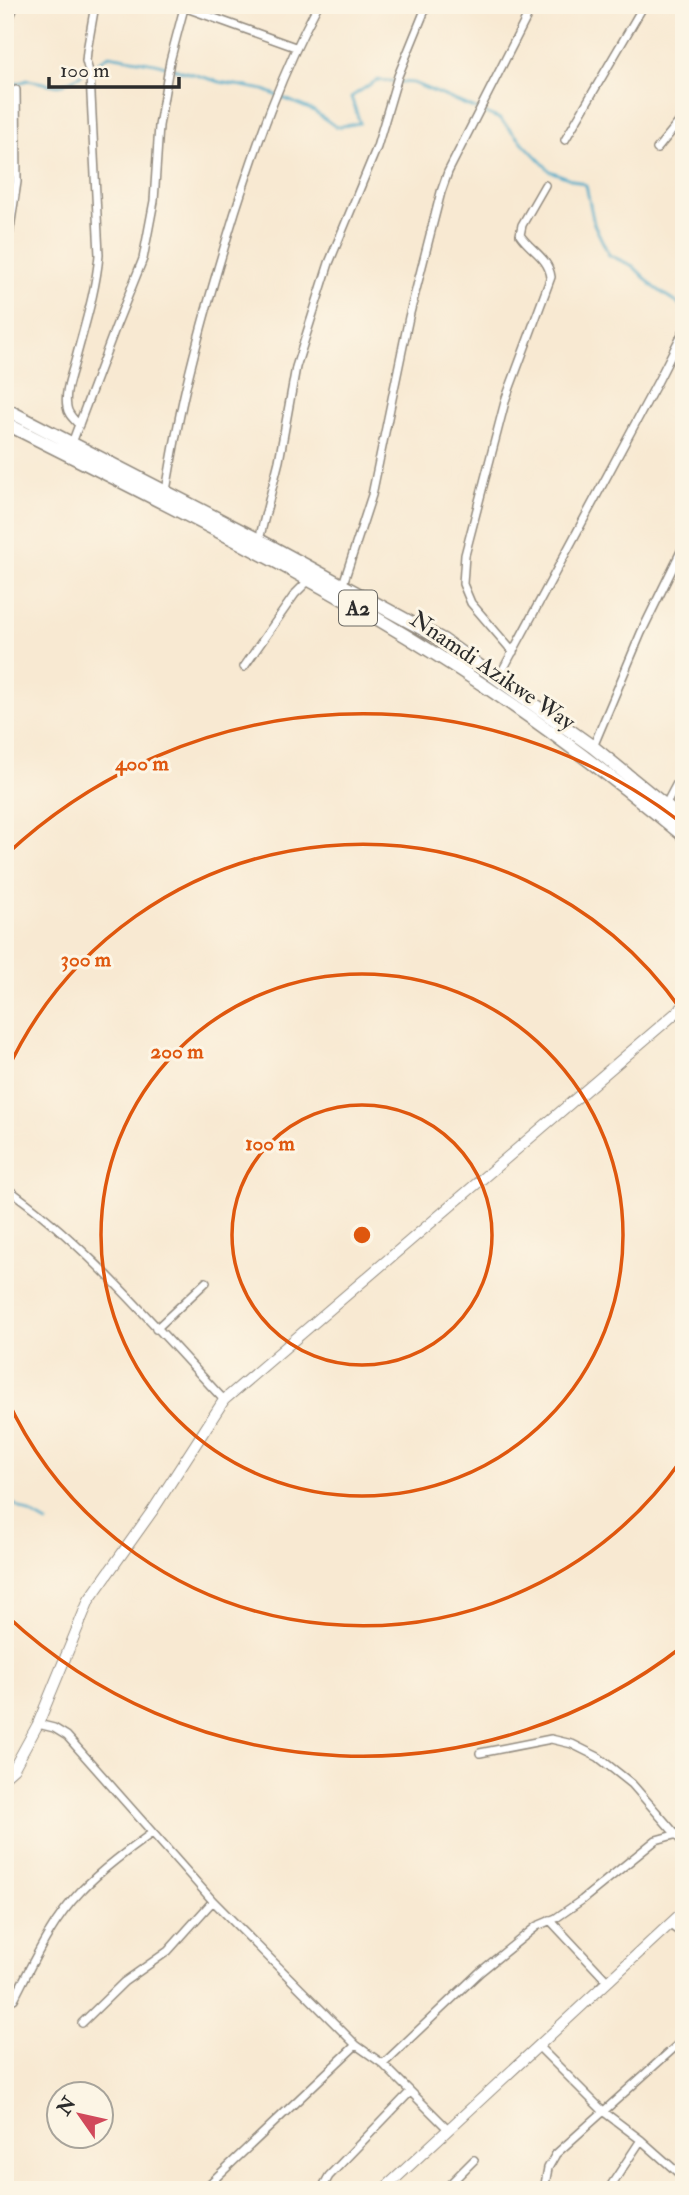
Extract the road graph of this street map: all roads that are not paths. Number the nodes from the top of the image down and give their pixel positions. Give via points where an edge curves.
1 (15, 5) edge
2 (95, 5) edge
3 (318, 5) edge
4 (427, 5) edge
5 (533, 5) edge
6 (644, 5) edge
7 (181, 6) edge
8 (5, 28) edge
9 (295, 47) junction
10 (16, 90) dead end
11 (684, 116) edge
12 (565, 140) dead end
13 (657, 149) dead end
14 (545, 185) dead end
15 (5, 261) edge
16 (684, 330) edge
17 (5, 409) edge
18 (5, 423) edge
19 (79, 425) junction
20 (72, 443) junction
21 (166, 491) junction
22 (259, 540) junction
23 (684, 544) edge
24 (309, 580) junction
25 (343, 584) junction
26 (513, 652) junction
27 (244, 667) dead end
28 (498, 679) junction
29 (593, 747) junction
30 (684, 770) edge
31 (665, 806) junction
32 (684, 821) edge
33 (684, 836) edge
34 (684, 1006) edge
35 (5, 1187) edge
36 (206, 1282) dead end
37 (156, 1329) junction
38 (224, 1400) junction
39 (37, 1724) junction
40 (480, 1753) dead end
41 (5, 1777) edge
42 (152, 1833) junction
43 (674, 1835) junction
44 (684, 1844) edge
45 (214, 1901) junction
46 (684, 1911) edge
47 (550, 1920) junction
48 (670, 1925) junction
49 (684, 1935) edge
50 (608, 1982) junction
51 (5, 1997) edge
52 (82, 2022) dead end
53 (684, 2039) edge
54 (356, 2045) junction
55 (538, 2046) junction
56 (675, 2047) junction
57 (684, 2055) edge
58 (383, 2064) junction
59 (410, 2092) junction
60 (604, 2112) junction
61 (448, 2129) junction
62 (641, 2140) junction
63 (474, 2160) dead end
64 (684, 2178) edge
65 (203, 2190) edge
66 (321, 2190) edge
67 (383, 2190) edge
68 (444, 2190) edge
69 (544, 2190) edge
70 (608, 2190) edge

1 - 8 street
2 - 19 street via 86,61 98,272 66,406
3 - 9 street
4 - 22 street via 377,147 329,263 296,367
5 - 25 street via 441,192 372,495
6 - 12 street
7 - 9 street
7 - 19 street via 159,126 144,259
9 - 21 street via 250,164 216,275 186,387
10 - 15 street via 17,182
11 - 13 street
14 - 26 street via 520,235 545,259 551,277 506,398 464,564 463,584 471,603
16 - 26 street
17 - 20 highway, Nnamdi Azikwe Way / A2
18 - 24 highway, Nnamdi Azikwe Way / A2
19 - 20 street
20 - 21 highway, Nnamdi Azikwe Way / A2
21 - 22 highway, Nnamdi Azikwe Way / A2
22 - 25 highway, Nnamdi Azikwe Way / A2
23 - 29 street via 640,633
24 - 27 street
24 - 33 highway, Nnamdi Azikwe Way / A2 via 506,700
25 - 28 highway, Nnamdi Azikwe Way / A2 via 443,640
26 - 28 street
28 - 29 highway, Nnamdi Azikwe Way / A2
29 - 31 highway, Nnamdi Azikwe Way / A2
30 - 31 street
31 - 32 highway, Nnamdi Azikwe Way / A2
34 - 38 street
35 - 37 street via 76,1243
36 - 37 street
37 - 38 street
38 - 39 street via 89,1600
39 - 41 street
39 - 42 street via 66,1736
40 - 43 street via 551,1739 572,1744 632,1784
42 - 45 street
42 - 51 street via 78,1894 52,1928 14,1999
43 - 44 street
43 - 47 street via 656,1840
45 - 52 street via 168,1951 124,1982
45 - 54 street
46 - 48 street
47 - 50 street
47 - 58 street via 480,1972
48 - 49 street
48 - 50 street
50 - 55 street
53 - 56 street
54 - 58 street
54 - 65 street
55 - 60 street
55 - 61 street
56 - 57 street
56 - 60 street
58 - 59 street
59 - 61 street
59 - 66 street
60 - 62 street
60 - 69 street via 556,2154
61 - 67 street
62 - 64 street
62 - 70 street
63 - 68 street

